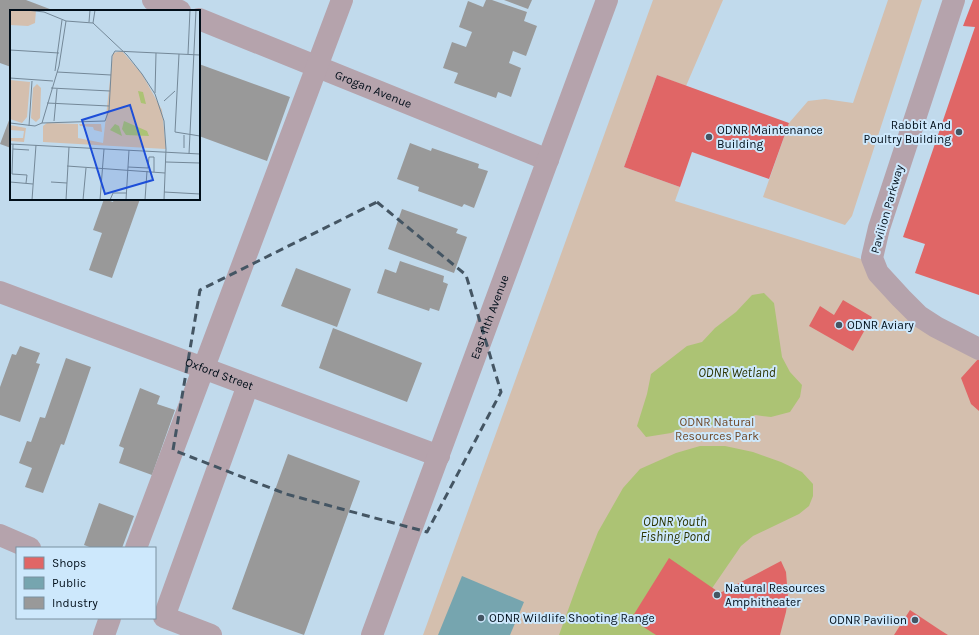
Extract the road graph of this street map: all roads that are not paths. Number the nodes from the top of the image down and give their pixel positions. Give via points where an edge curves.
1 (153, 0) edge
2 (342, 0) edge
3 (607, 0) edge
4 (954, 0) edge
5 (178, 10) edge
6 (200, 19) edge
7 (317, 66) junction
8 (548, 160) junction
9 (0, 292) edge
10 (979, 348) edge
11 (204, 368) junction
12 (248, 385) junction
13 (439, 456) junction
14 (0, 535) edge
15 (28, 547) edge
16 (136, 547) edge
17 (110, 619) edge
18 (104, 635) edge
19 (211, 635) edge
20 (372, 635) edge

1 - 5 street
2 - 7 street
3 - 8 street, East 11th Avenue
4 - 10 street, Pavilion Parkway via 879,228 872,258 878,273 919,316
6 - 7 street, Grogan Avenue
7 - 8 street, Grogan Avenue
7 - 11 street
8 - 13 street, East 11th Avenue
9 - 11 street, Oxford Street
11 - 12 street, Oxford Street
11 - 16 street
12 - 13 street, Oxford Street
12 - 19 street via 164,617
13 - 20 street, East 11th Avenue
14 - 15 street
17 - 18 street

